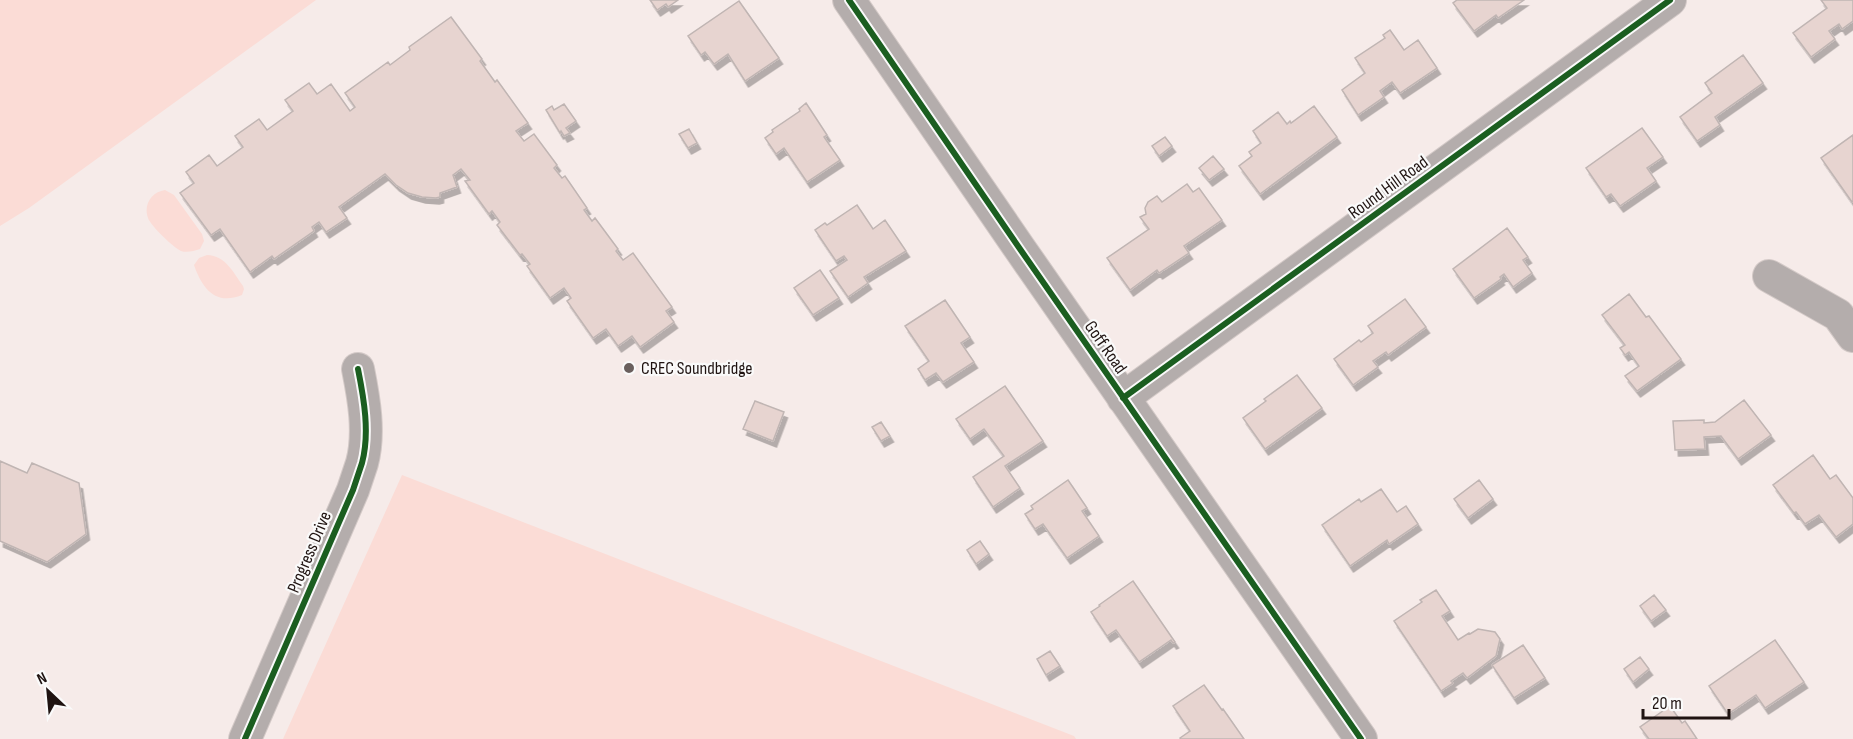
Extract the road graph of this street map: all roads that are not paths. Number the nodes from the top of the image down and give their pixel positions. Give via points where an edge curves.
1 (849, 0) edge
2 (1670, 0) edge
3 (1769, 276) dead end
4 (1853, 336) edge
5 (358, 369) dead end
6 (1123, 398) junction
7 (244, 739) edge
8 (1361, 739) edge

1 - 6 street, Goff Road
2 - 6 street, Round Hill Road
3 - 4 street via 1838,315
5 - 7 street, Progress Drive via 365,425 362,461
6 - 8 street, Goff Road

